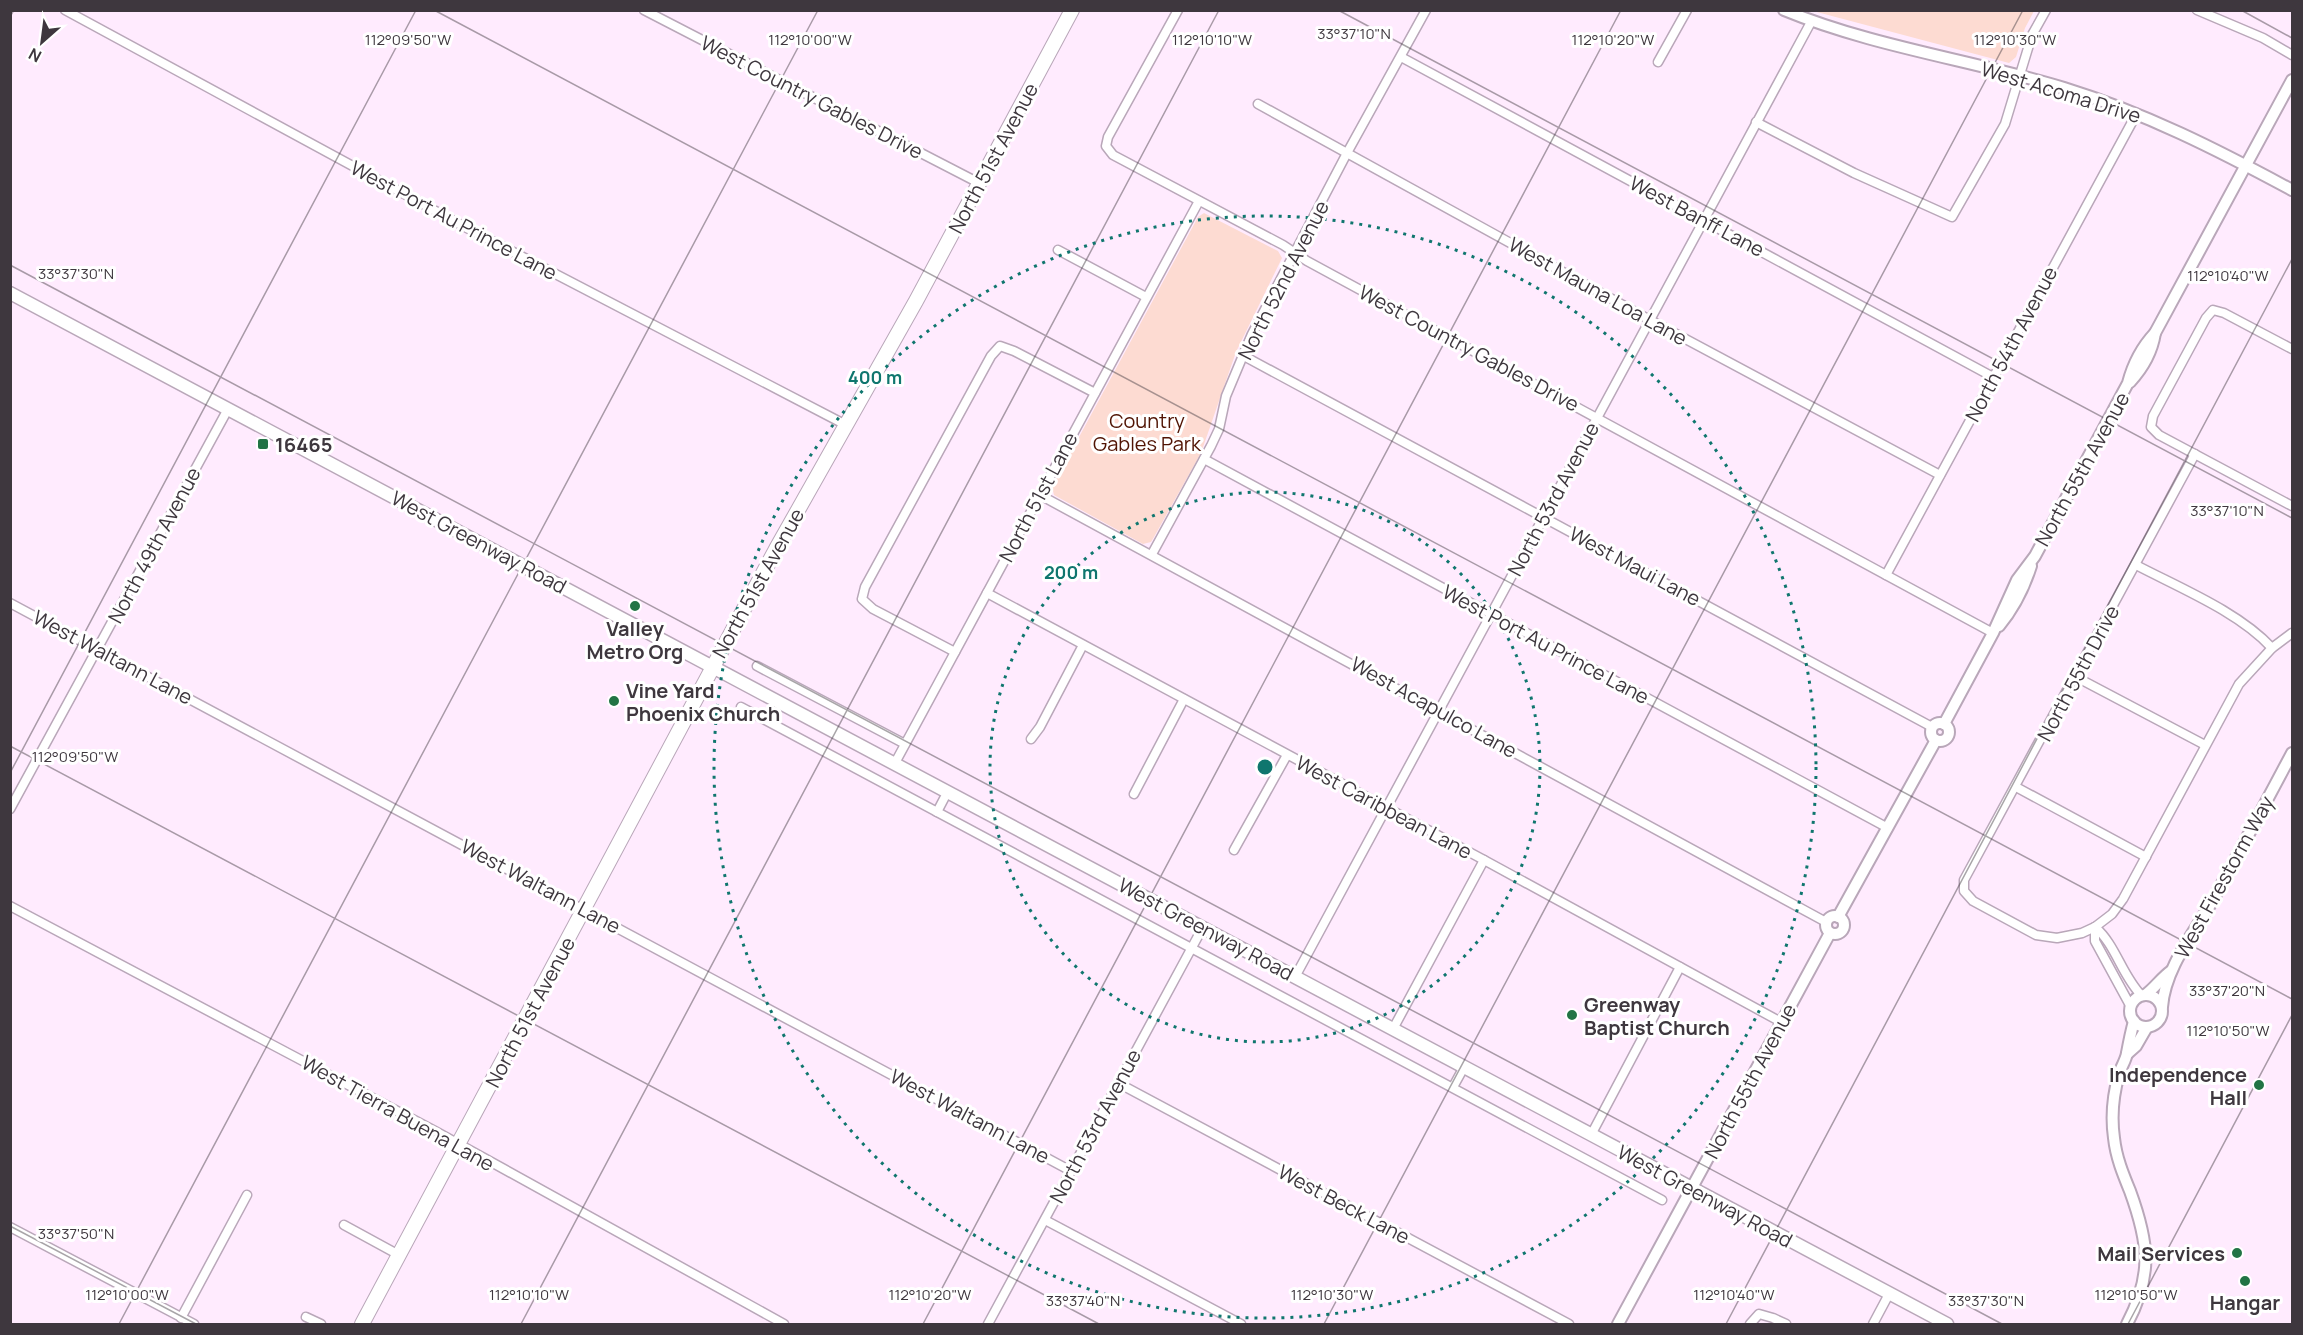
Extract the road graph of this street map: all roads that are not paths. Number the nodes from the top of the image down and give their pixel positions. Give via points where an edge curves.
1 (65, 10) edge
2 (644, 10) edge
3 (1072, 10) edge
4 (1178, 10) edge
5 (1426, 10) edge
6 (1686, 10) edge
7 (1784, 10) edge
8 (2046, 10) edge
9 (2197, 10) edge
10 (1811, 22) junction
11 (2292, 55) edge
12 (1401, 57) junction
13 (1658, 62) dead end
14 (2019, 77) junction
15 (2292, 80) edge
16 (1257, 104) dead end
17 (2137, 113) junction
18 (1756, 122) junction
19 (1347, 153) junction
20 (2246, 165) junction
21 (979, 183) junction
22 (2292, 190) edge
23 (1199, 201) junction
24 (1704, 220) junction
25 (1058, 250) dead end
26 (1294, 253) junction
27 (10, 292) edge
28 (1146, 297) junction
29 (1650, 320) junction
30 (2292, 349) edge
31 (1242, 355) junction
32 (1993, 377) junction
33 (1095, 393) junction
34 (228, 409) junction
35 (1597, 418) junction
36 (846, 425) junction
37 (2196, 454) junction
38 (1204, 459) junction
39 (1940, 475) junction
40 (1040, 495) junction
41 (2292, 506) edge
42 (1544, 516) junction
43 (1152, 554) junction
44 (2136, 565) junction
45 (1886, 575) junction
46 (987, 593) junction
47 (10, 603) edge
48 (1491, 614) junction
49 (1993, 633) junction
50 (2292, 633) edge
51 (1083, 645) junction
52 (2272, 648) junction
53 (97, 649) junction
54 (955, 652) junction
55 (713, 666) junction
56 (757, 666) dead end
57 (2076, 677) junction
58 (1184, 699) junction
59 (741, 707) dead end
60 (1439, 710) junction
61 (1944, 724) junction
62 (1932, 727) junction
63 (1031, 740) dead end
64 (1936, 740) junction
65 (905, 744) junction
66 (2205, 745) junction
67 (2292, 753) edge
68 (1287, 755) junction
69 (895, 763) junction
70 (2016, 787) junction
71 (948, 791) junction
72 (1134, 794) dead end
73 (10, 809) edge
74 (1386, 809) junction
75 (937, 812) junction
76 (1888, 828) junction
77 (1234, 850) dead end
78 (2145, 857) junction
79 (1484, 860) junction
80 (10, 906) edge
81 (585, 909) junction
82 (1839, 917) junction
83 (1826, 922) junction
84 (1203, 927) junction
85 (2095, 927) junction
86 (1830, 933) junction
87 (1192, 947) junction
88 (2119, 961) junction
89 (2109, 966) junction
90 (1680, 967) junction
91 (2171, 970) junction
92 (1295, 977) junction
93 (2143, 996) junction
94 (2131, 1007) junction
95 (2162, 1008) junction
96 (2134, 1021) junction
97 (1781, 1022) junction
98 (2147, 1027) junction
99 (1393, 1029) junction
100 (2127, 1054) junction
101 (1464, 1067) junction
102 (1118, 1083) junction
103 (1453, 1087) junction
104 (1591, 1135) junction
105 (459, 1145) junction
106 (1071, 1171) junction
107 (1692, 1188) junction
108 (247, 1195) dead end
109 (1662, 1200) dead end
110 (1045, 1220) junction
111 (344, 1225) dead end
112 (10, 1227) edge
113 (399, 1255) junction
114 (1889, 1294) junction
115 (306, 1317) dead end
116 (182, 1318) junction
117 (194, 1324) edge
118 (321, 1324) edge
119 (362, 1324) edge
120 (784, 1324) edge
121 (988, 1324) edge
122 (1240, 1324) edge
123 (1569, 1324) edge
124 (1618, 1324) edge
125 (1750, 1324) edge
126 (1786, 1324) edge
127 (1873, 1324) edge
128 (1947, 1324) edge
129 (2127, 1324) edge

1 - 36 street, West Port Au Prince Lane via 467,228
2 - 21 street, West Country Gables Drive
3 - 21 main road, North 51st Avenue
4 - 23 street, West Country Gables Drive via 1106,146 1113,155
5 - 12 street, North 52nd Avenue
6 - 13 street
7 - 10 street, West Acoma Drive
8 - 14 street via 2032,35
9 - 11 street
10 - 14 street, West Acoma Drive
10 - 18 street, North 53rd Avenue
12 - 19 street, North 52nd Avenue
12 - 24 street, West Banff Lane
14 - 17 street, West Acoma Drive
14 - 18 street via 2005,124 1952,217 1854,173
15 - 20 street, North 55th Avenue
16 - 19 street, West Mauna Loa Lane
17 - 20 street, West Acoma Drive
17 - 32 street, North 54th Avenue
18 - 24 street, North 53rd Avenue
19 - 26 street, North 52nd Avenue
19 - 29 street, West Mauna Loa Lane
20 - 22 street, West Acoma Drive
20 - 49 street, North 55th Avenue via 2156,333 2146,343 2009,614
21 - 36 main road, North 51st Avenue
23 - 26 street, West Country Gables Drive
23 - 28 street, North 51st Lane
24 - 29 street, North 53rd Avenue
24 - 32 street, West Banff Lane
25 - 28 street
26 - 31 street, North 52nd Avenue
26 - 35 street, West Country Gables Drive
27 - 34 main road, West Greenway Road
28 - 33 street, North 51st Lane
29 - 35 street, North 53rd Avenue
29 - 39 street, West Mauna Loa Lane
30 - 37 street via 2213,310 2151,426 2159,435
31 - 38 street, North 52nd Avenue via 1219,429
31 - 42 street, West Maui Lane
32 - 39 street, North 54th Avenue
33 - 40 street, North 51st Lane
33 - 54 street via 1000,346 865,587 862,599 873,609
34 - 53 street, North 49th Avenue
34 - 55 main road, West Greenway Road
35 - 42 street, North 53rd Avenue
35 - 45 street, West Country Gables Drive
36 - 55 main road, North 51st Avenue
37 - 41 street
37 - 44 street, North 55th Drive
38 - 43 street, North 52nd Avenue
38 - 48 street, West Port Au Prince Lane
39 - 45 street, North 54th Avenue
40 - 43 street, West Acapulco Lane
40 - 46 street, North 51st Lane
42 - 48 street, North 53rd Avenue
42 - 62 street, West Maui Lane
43 - 60 street, West Acapulco Lane
44 - 52 street via 2241,621
44 - 57 street, North 55th Drive
45 - 49 street, West Country Gables Drive
46 - 51 street, West Caribbean Lane
46 - 54 street, North 51st Lane
47 - 53 street, West Waltann Lane
48 - 60 street, North 53rd Avenue
48 - 76 street, West Port Au Prince Lane
49 - 61 street, North 55th Avenue
50 - 52 street
51 - 58 street, West Caribbean Lane
51 - 63 street
52 - 66 street via 2239,684
53 - 73 street, North 49th Avenue
53 - 81 street, West Waltann Lane
54 - 65 street, North 51st Lane
55 - 69 main road, West Greenway Road
55 - 81 main road, North 51st Avenue
56 - 65 street
57 - 66 street
57 - 70 street, North 55th Drive
58 - 68 street, West Caribbean Lane
58 - 72 street
59 - 75 street, West Greenway Road
60 - 74 street, North 53rd Avenue
60 - 83 street, West Acapulco Lane
61 - 62 street
61 - 64 street, North 55th Avenue via 1948,735
62 - 64 street via 1931,734
64 - 76 street, North 55th Avenue
65 - 69 street, North 51st Lane
66 - 78 street
67 - 91 street, West Firestorm Way
68 - 74 street, West Caribbean Lane
68 - 77 street
69 - 71 main road, West Greenway Road
70 - 78 street
70 - 85 street, North 55th Drive via 1964,880 1964,891 1973,901 2037,935 2057,938
71 - 75 street
71 - 84 main road, West Greenway Road
74 - 79 street, West Caribbean Lane
74 - 92 street, North 53rd Avenue
75 - 87 street, West Greenway Road
76 - 82 street, North 55th Avenue
78 - 85 street via 2112,914
79 - 90 street, West Caribbean Lane
79 - 99 street
80 - 105 street, West Tierra Buena Lane
81 - 105 main road, North 51st Avenue
81 - 106 street, West Waltann Lane
82 - 83 street via 1832,916
82 - 86 street, North 55th Avenue via 1843,928 1838,934
83 - 86 street
84 - 87 street, North 53rd Avenue
84 - 92 main road, West Greenway Road
85 - 88 street
85 - 89 street via 2095,941
86 - 97 street, North 55th Avenue
87 - 102 street, North 53rd Avenue
87 - 103 street, West Greenway Road
88 - 89 street
88 - 93 street
89 - 94 street
90 - 97 street, West Caribbean Lane
90 - 104 street
91 - 93 street, West Firestorm Way
91 - 95 street, West Firestorm Way
92 - 99 main road, West Greenway Road
93 - 94 street
93 - 95 street via 2155,998
94 - 96 street
95 - 98 street via 2159,1021
96 - 98 street
96 - 100 street
97 - 107 street, North 55th Avenue
98 - 100 street
99 - 101 main road, West Greenway Road
100 - 129 street via 2114,1095 2114,1139 2140,1221 2146,1258 2140,1298
101 - 103 street
101 - 104 main road, West Greenway Road
102 - 106 street, North 53rd Avenue
102 - 123 street, West Beck Lane
103 - 109 street, West Greenway Road
104 - 107 main road, West Greenway Road
105 - 113 main road, North 51st Avenue
105 - 120 street, West Tierra Buena Lane
106 - 110 street, North 53rd Avenue
107 - 114 main road, West Greenway Road
107 - 124 street, North 55th Avenue
108 - 116 street
110 - 121 street, North 53rd Avenue
110 - 122 street
111 - 113 street
112 - 116 street
113 - 119 main road, North 51st Avenue
114 - 127 street
114 - 128 main road, West Greenway Road
115 - 118 street
116 - 117 street
125 - 126 street via 1759,1314

